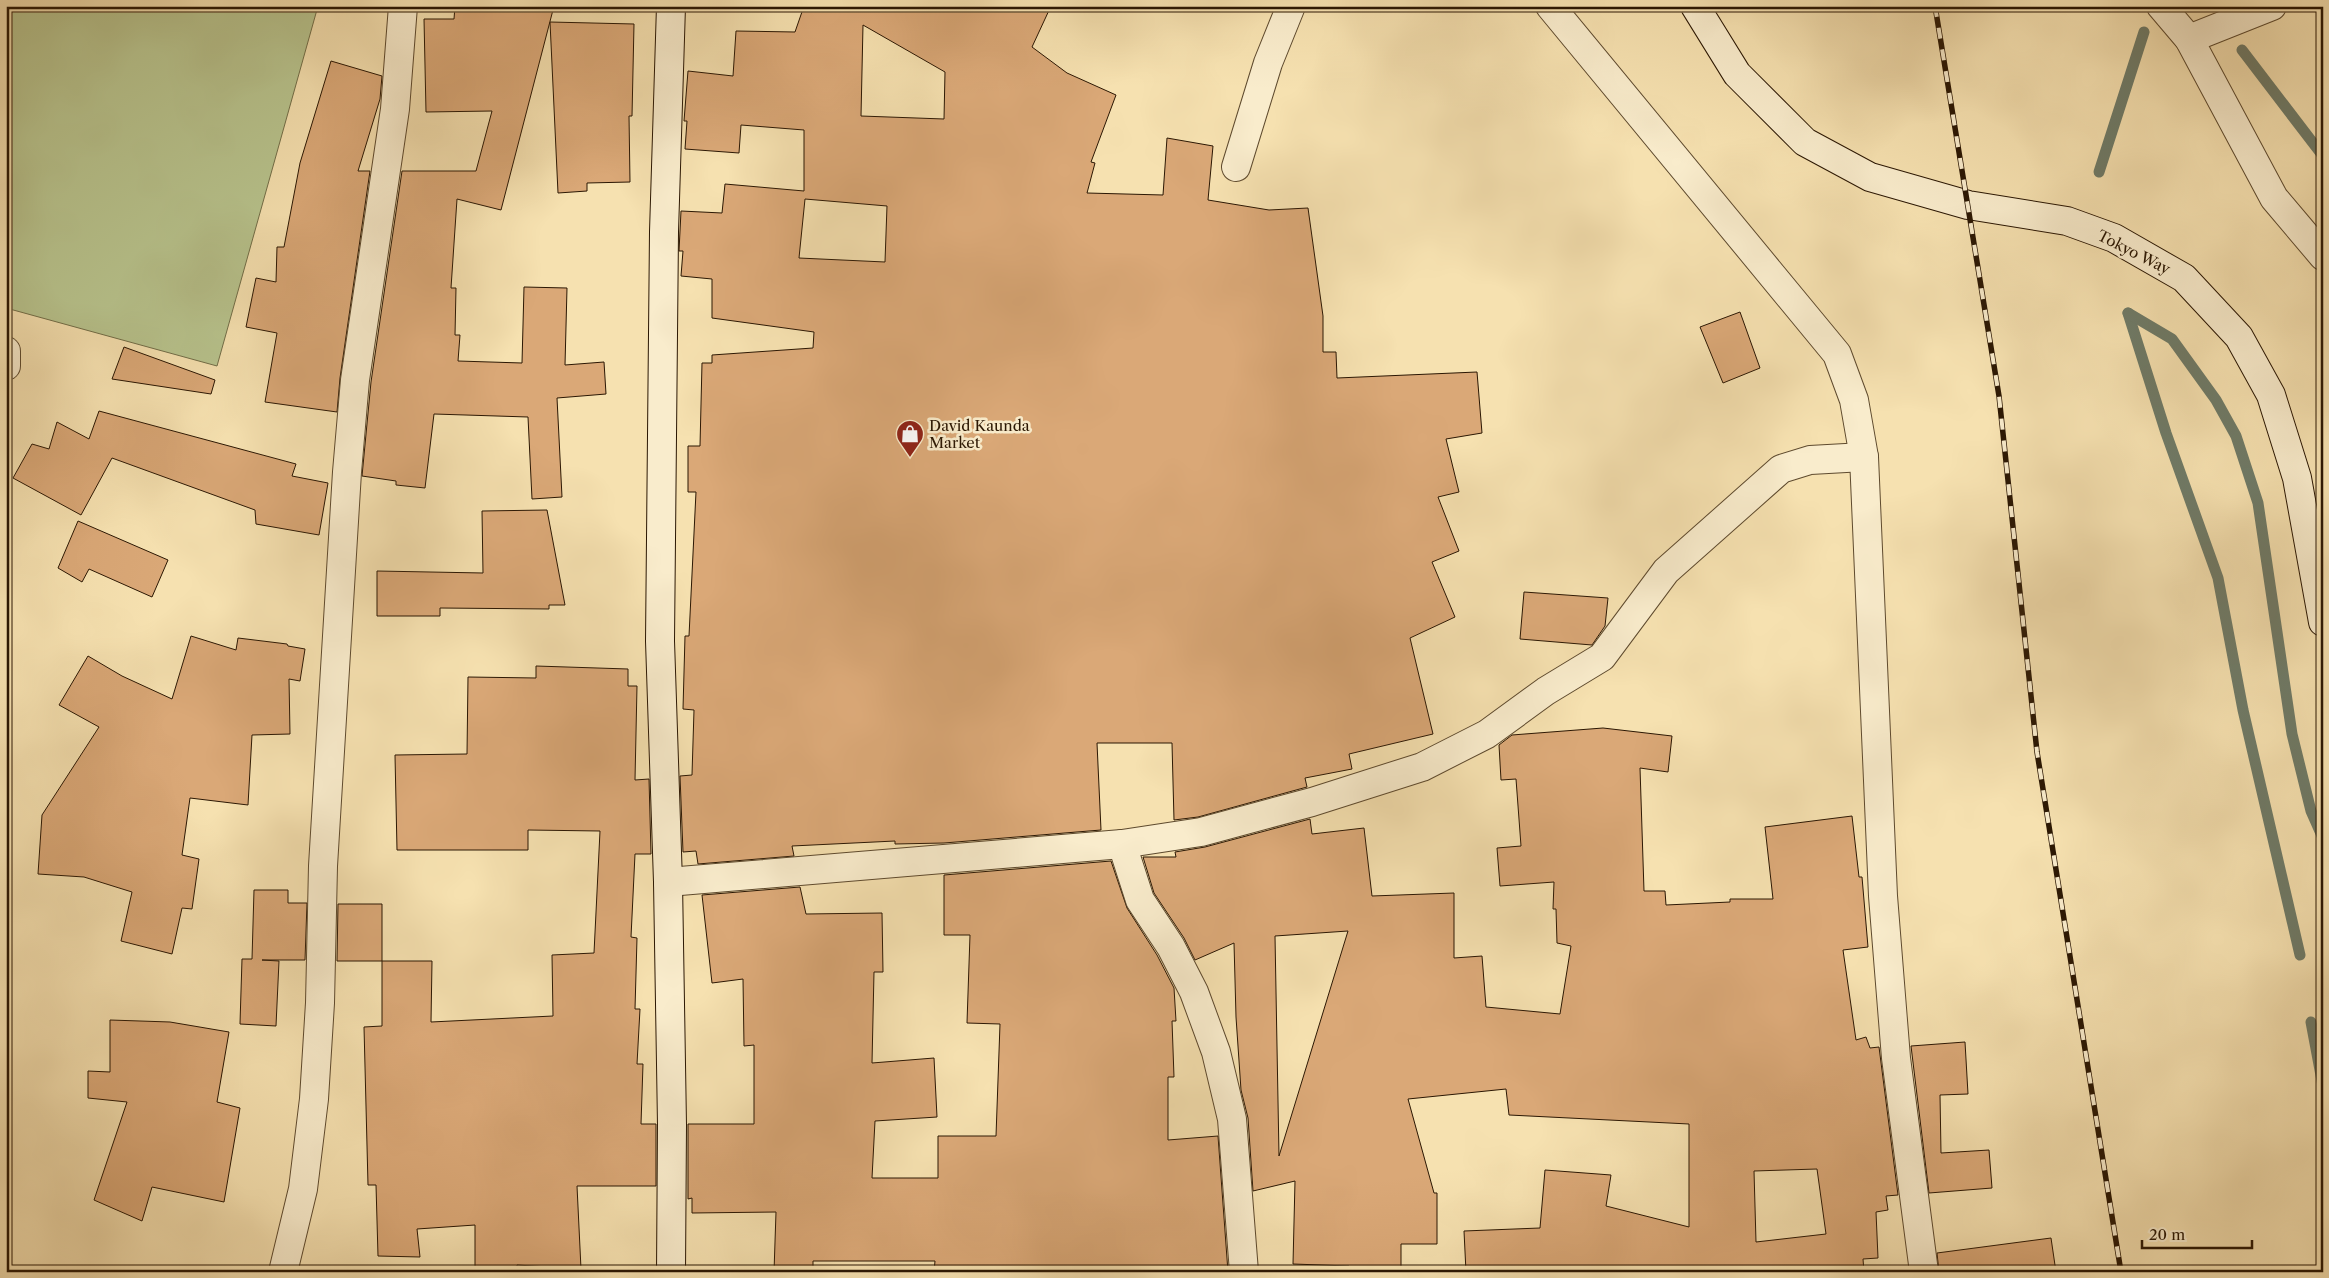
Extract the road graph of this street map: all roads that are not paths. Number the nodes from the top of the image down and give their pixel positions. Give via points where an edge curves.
1 (403, 6) edge
2 (671, 6) edge
3 (1291, 6) edge
4 (1550, 6) edge
5 (1695, 6) edge
6 (2161, 6) edge
7 (2272, 6) edge
8 (2189, 39) junction
9 (1236, 167) dead end
10 (2323, 256) edge
11 (6, 351) edge
12 (6, 366) edge
13 (1864, 457) junction
14 (2323, 622) edge
15 (1122, 844) junction
16 (668, 882) junction
17 (283, 1272) edge
18 (671, 1272) edge
19 (1244, 1272) edge
20 (1924, 1272) edge

1 - 17 street via 396,109 355,380 348,463 323,857 314,1099 303,1189
2 - 16 street via 664,232 660,641
3 - 9 street via 1268,63
4 - 13 street via 1837,354 1854,400
5 - 14 street, Tokyo Way via 1737,74 1805,142 1870,177 1968,205 2067,221 2114,238 2184,278 2239,337 2272,395 2298,478
6 - 8 street
7 - 8 street
8 - 10 street via 2274,198
11 - 12 street
13 - 15 street via 1810,460 1781,469 1666,570 1602,656 1487,734 1422,767 1312,802 1201,832
13 - 20 street via 1883,896 1896,1058
15 - 16 street
15 - 19 street via 1140,900 1171,947 1194,992 1216,1052 1232,1119
16 - 18 street

